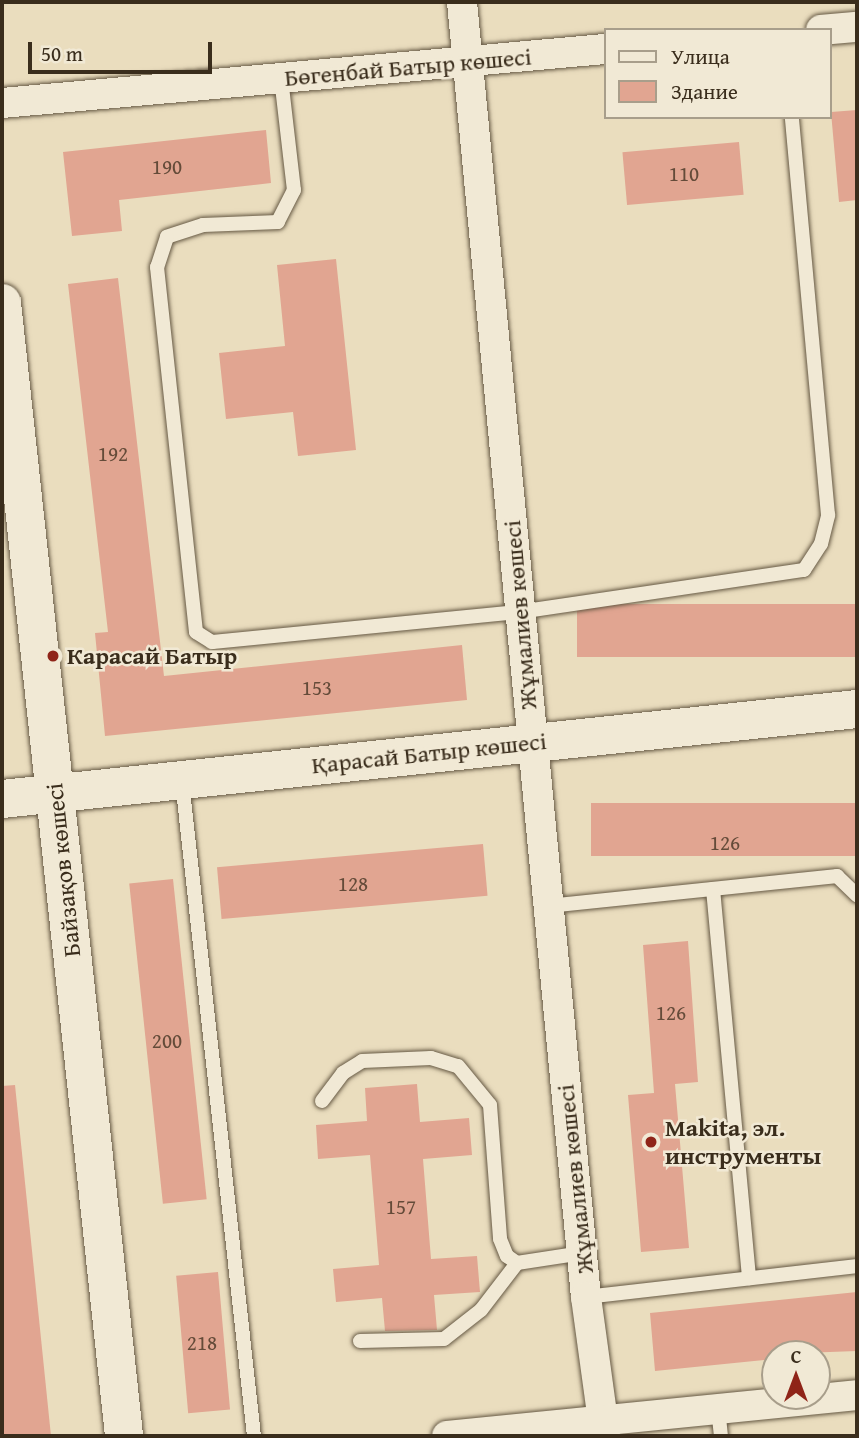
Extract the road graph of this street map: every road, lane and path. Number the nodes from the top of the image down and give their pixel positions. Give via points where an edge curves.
1 (462, 2) edge
2 (857, 27) edge
3 (831, 29) edge
4 (604, 49) edge
5 (467, 61) junction
6 (281, 78) junction
7 (2, 103) edge
8 (792, 119) edge
9 (2, 303) edge
10 (11, 473) edge
11 (519, 612) junction
12 (857, 709) edge
13 (532, 741) junction
14 (182, 779) junction
15 (55, 793) junction
16 (2, 799) edge
17 (713, 889) junction
18 (857, 895) edge
19 (548, 905) junction
20 (322, 1101) dead end
21 (582, 1253) junction
22 (517, 1263) junction
23 (857, 1266) edge
24 (749, 1278) junction
25 (586, 1297) junction
26 (360, 1341) dead end
27 (857, 1395) edge
28 (718, 1406) junction
29 (604, 1427) edge
30 (124, 1436) edge
31 (254, 1436) edge
32 (447, 1436) edge
33 (721, 1436) edge

1 - 5 street, Жұмалиев көшесі
2 - 3 street
4 - 5 street, Бөгенбай Батыр көшесі
5 - 6 street, Бөгенбай Батыр көшесі
5 - 11 street, Жұмалиев көшесі
6 - 7 street, Бөгенбай Батыр көшесі
6 - 11 lane via 294,190 278,222 203,225 167,237 157,267 196,632 212,642
8 - 11 lane via 828,514 821,544 804,570
9 - 10 street, Байзақов көшесі
10 - 15 street, Байзақов көшесі
11 - 13 street, Жұмалиев көшесі
12 - 13 street, Қарасай Батыр көшесі
13 - 14 street, Қарасай Батыр көшесі
13 - 19 street, Жұмалиев көшесі
14 - 15 street, Қарасай Батыр көшесі
14 - 31 lane
15 - 16 street, Қарасай Батыр көшесі
15 - 30 street, Байзақов көшесі
17 - 18 lane via 836,876
17 - 19 lane
17 - 24 lane
19 - 21 street, Жұмалиев көшесі
20 - 22 lane via 343,1073 362,1061 431,1058 458,1066 490,1105 500,1239
21 - 22 lane
21 - 25 street, Жұмалиев көшесі
22 - 26 lane via 481,1310 444,1339
23 - 24 lane
24 - 25 lane
25 - 29 street, Жұмалиев көшесі
27 - 28 street
28 - 29 street
28 - 33 lane
29 - 32 street

